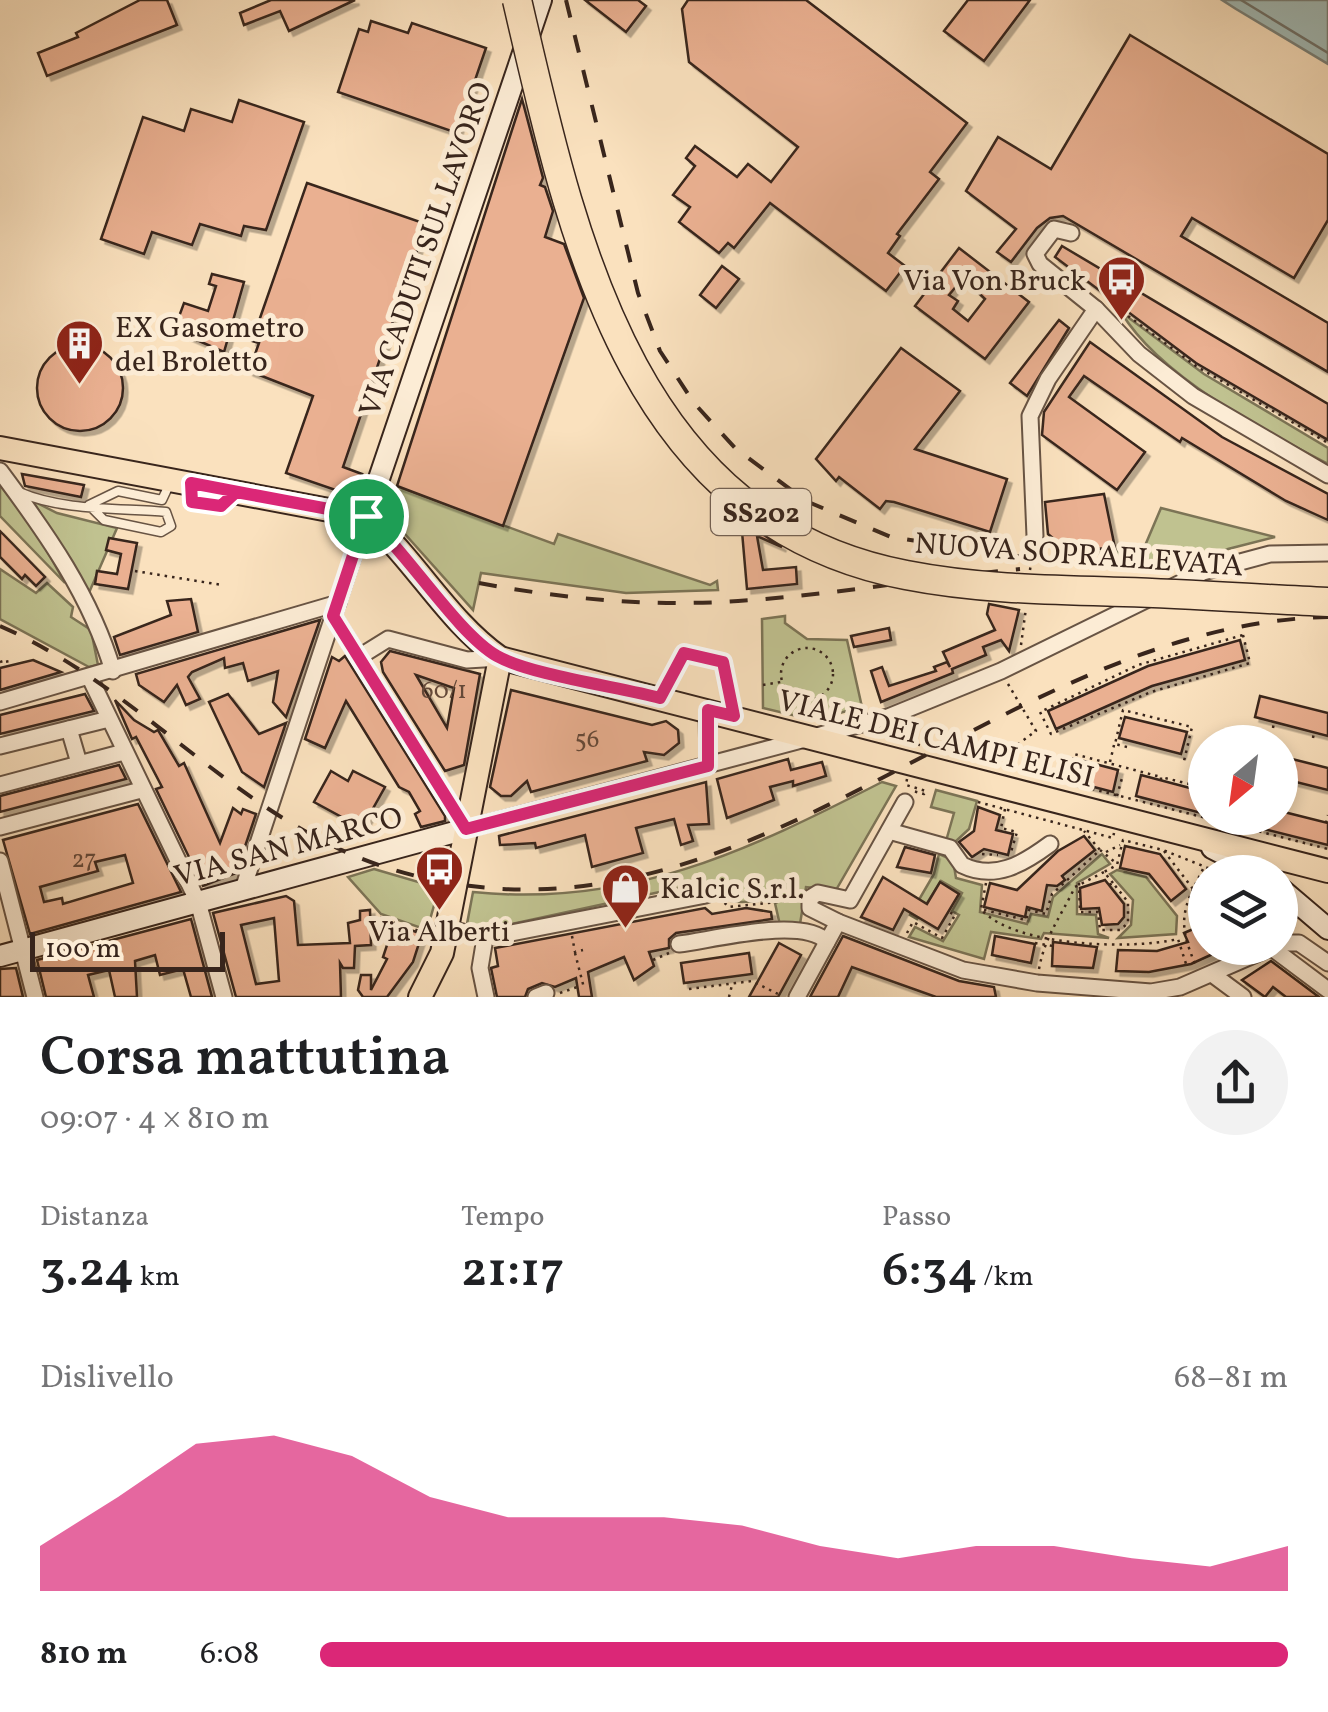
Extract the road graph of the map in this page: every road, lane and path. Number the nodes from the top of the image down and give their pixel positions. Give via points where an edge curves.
1 (517, 0) edge
2 (538, 0) edge
3 (1071, 233) dead end
4 (1116, 306) dead end
5 (1096, 309) junction
6 (1226, 384) junction
7 (1221, 392) dead end
8 (1328, 444) edge
9 (0, 448) edge
10 (0, 471) edge
11 (1328, 475) edge
12 (181, 481) junction
13 (14, 490) junction
14 (89, 506) junction
15 (366, 516) junction
16 (1035, 536) dead end
17 (1328, 553) edge
18 (135, 571) dead end
19 (222, 585) dead end
20 (1328, 585) edge
21 (1328, 602) edge
22 (335, 610) junction
23 (358, 657) junction
24 (500, 658) junction
25 (0, 662) edge
26 (8, 666) dead end
27 (539, 668) junction
28 (114, 672) junction
29 (90, 678) junction
30 (782, 681) junction
31 (1008, 682) dead end
32 (763, 685) dead end
33 (660, 698) junction
34 (800, 699) junction
35 (491, 700) junction
36 (0, 702) edge
37 (708, 710) junction
38 (734, 716) junction
39 (109, 720) junction
40 (1274, 722) dead end
41 (795, 723) dead end
42 (1274, 725) edge
43 (1047, 726) junction
44 (1188, 727) edge
45 (70, 729) junction
46 (892, 729) dead end
47 (1036, 731) junction
48 (1314, 732) dead end
49 (817, 737) junction
50 (1313, 738) dead end
51 (1115, 744) junction
52 (1188, 744) edge
53 (0, 746) edge
54 (1014, 747) dead end
55 (1127, 747) dead end
56 (124, 752) junction
57 (1184, 761) dead end
58 (80, 764) junction
59 (1109, 764) junction
60 (708, 766) junction
61 (907, 778) dead end
62 (1122, 778) dead end
63 (1067, 783) junction
64 (0, 784) edge
65 (1188, 786) edge
66 (142, 790) junction
67 (1117, 796) junction
68 (903, 798) joint
69 (978, 802) dead end
70 (1005, 810) junction
71 (1188, 813) edge
72 (1328, 814) edge
73 (1326, 823) edge
74 (1154, 825) junction
75 (0, 827) edge
76 (466, 829) junction
77 (1084, 830) junction
78 (889, 831) junction
79 (1114, 832) dead end
80 (1274, 835) edge
81 (985, 844) dead end
82 (1050, 844) dead end
83 (1122, 844) junction
84 (1328, 849) edge
85 (1100, 850) junction
86 (1163, 850) junction
87 (986, 852) junction
88 (1106, 852) junction
89 (1221, 855) edge
90 (0, 860) edge
91 (1188, 860) edge
92 (1116, 865) junction
93 (964, 866) junction
94 (988, 872) junction
95 (1104, 872) junction
96 (1328, 872) edge
97 (1079, 883) junction
98 (1188, 884) edge
99 (243, 890) junction
100 (706, 895) joint
101 (1188, 898) edge
102 (809, 900) junction
103 (198, 902) junction
104 (1298, 903) edge
105 (981, 909) junction
106 (949, 912) dead end
107 (380, 917) dead end
108 (569, 922) junction
109 (838, 922) junction
110 (913, 922) dead end
111 (1328, 929) edge
112 (1115, 930) junction
113 (438, 931) junction
114 (1045, 937) junction
115 (485, 938) junction
116 (827, 942) junction
117 (1298, 942) edge
118 (1160, 943) junction
119 (679, 944) joint
120 (1035, 944) dead end
121 (1114, 944) junction
122 (1044, 945) junction
123 (1136, 945) junction
124 (1053, 946) dead end
125 (1188, 946) edge
126 (24, 950) junction
127 (583, 950) dead end
128 (1161, 950) dead end
129 (575, 952) junction
130 (1137, 952) dead end
131 (0, 956) edge
132 (653, 960) dead end
133 (1328, 963) edge
134 (1232, 965) edge
135 (1294, 965) edge
136 (1189, 973) dead end
137 (1212, 974) junction
138 (1038, 976) dead end
139 (732, 983) junction
140 (574, 988) junction
141 (689, 989) dead end
142 (1328, 990) edge
143 (1151, 995) edge
144 (544, 996) edge
145 (36, 997) edge
146 (224, 997) edge
147 (420, 997) edge
148 (486, 997) edge
149 (576, 997) edge
150 (729, 997) edge
151 (784, 997) edge
152 (797, 997) edge
153 (1243, 997) edge

1 - 21 highway, NUOVA SOPRAELEVATA / SS202, bridge via 564,194 605,314 654,404 718,480 747,503 815,545 903,575 1018,588
2 - 15 main road, VIA CADUTI SUL LAVORO
2 - 20 highway, NUOVA SOPRAELEVATA / SS202 via 580,187 622,308 686,418 756,489 823,530 906,558 1020,572
3 - 5 street via 1054,230 1035,254
4 - 6 path
5 - 11 street via 1139,354 1194,396
5 - 16 street via 1030,416
6 - 7 path
6 - 8 path
9 - 12 main road
10 - 13 street
12 - 14 lane via 162,500 118,492
12 - 15 main road
13 - 14 lane
13 - 28 street via 101,629
14 - 14 lane via 166,512 171,526 161,532 104,520
15 - 22 street
15 - 24 main road
17 - 49 street, VIA SAN MARCO via 1270,554 1203,572 944,696
18 - 19 path
22 - 23 street
22 - 28 street
22 - 99 street
23 - 24 street, VIALE DEI CAMPI ELISI via 388,638 467,660
23 - 76 street
24 - 27 main road, VIALE DEI CAMPI ELISI
24 - 35 main road
25 - 26 path
27 - 33 main road, VIALE DEI CAMPI ELISI
27 - 35 main road via 512,679
28 - 29 street
29 - 36 street
29 - 39 street
30 - 32 path
30 - 34 path
30 - 34 path via 783,664 794,652 810,648 826,655 833,670 830,687 817,698
31 - 47 path
33 - 37 main road, VIALE DEI CAMPI ELISI
33 - 38 lane via 684,653 723,662
34 - 41 path
35 - 76 main road
37 - 38 main road, VIALE DEI CAMPI ELISI
37 - 60 street
38 - 49 main road, VIALE DEI CAMPI ELISI
39 - 45 street
39 - 56 street
40 - 42 path
43 - 43 path via 1040,712 1138,665 1243,635 1250,662 1151,692 1051,734
43 - 47 path
44 - 51 path via 1123,710
45 - 53 street
45 - 58 street
46 - 63 path via 896,739
47 - 54 path
48 - 50 path
49 - 60 street, VIA SAN MARCO
49 - 74 main road, VIALE DEI CAMPI ELISI
51 - 55 path
51 - 59 path
52 - 57 path
56 - 58 street
56 - 66 street
58 - 64 street
59 - 63 path via 1074,754
59 - 65 path
60 - 76 street, VIA SAN MARCO
61 - 68 path via 906,785 926,790 903,788
62 - 67 path
63 - 67 path
66 - 75 street
66 - 103 street
67 - 71 path
68 - 78 street
69 - 70 path
70 - 77 path
70 - 87 path via 1001,828 1017,832 1010,858
72 - 73 path
74 - 89 main road
74 - 96 main road, VIALE DEI CAMPI ELISI
76 - 99 main road, VIA SAN MARCO
76 - 113 main road
77 - 79 path via 1112,838
77 - 85 path
78 - 93 street via 950,848
78 - 102 street via 850,900 818,893
80 - 84 path
81 - 87 path
82 - 94 street via 1012,869
83 - 86 path
83 - 88 path
83 - 92 path
85 - 88 path
85 - 105 path via 1052,894 1046,914 1029,910 1026,920
86 - 91 path
86 - 98 path
87 - 93 path
88 - 92 path
90 - 126 street
92 - 95 path
93 - 94 street
94 - 105 path
95 - 97 path
95 - 112 path via 1128,902 1128,924
97 - 112 path via 1080,912 1098,912 1100,930
97 - 114 path via 1062,920
99 - 103 main road, VIA SAN MARCO
100 - 102 path via 729,907
100 - 108 street
101 - 125 path via 1181,929
102 - 109 street via 810,908
103 - 126 main road, VIA SAN MARCO
103 - 146 street
104 - 111 main road
105 - 114 path via 1000,925
106 - 110 path via 955,915 942,938
107 - 113 path
108 - 115 street
108 - 129 path
109 - 116 street
109 - 143 street via 963,970
112 - 121 path
113 - 115 street
113 - 147 main road via 433,978
114 - 121 path
114 - 122 path
115 - 148 street via 480,968
116 - 119 street via 812,930 777,930
116 - 152 street
117 - 133 street
118 - 123 path
118 - 128 path
118 - 136 path via 1178,939
119 - 132 path
120 - 122 path
121 - 123 path
122 - 124 path
122 - 138 path
123 - 130 path
126 - 131 main road, VIA SAN MARCO
126 - 145 street
127 - 129 path
129 - 140 path via 584,987
134 - 137 street
135 - 142 street
137 - 143 street
137 - 153 street
139 - 141 path
139 - 150 path
139 - 151 path via 755,981
140 - 144 path
140 - 149 path

